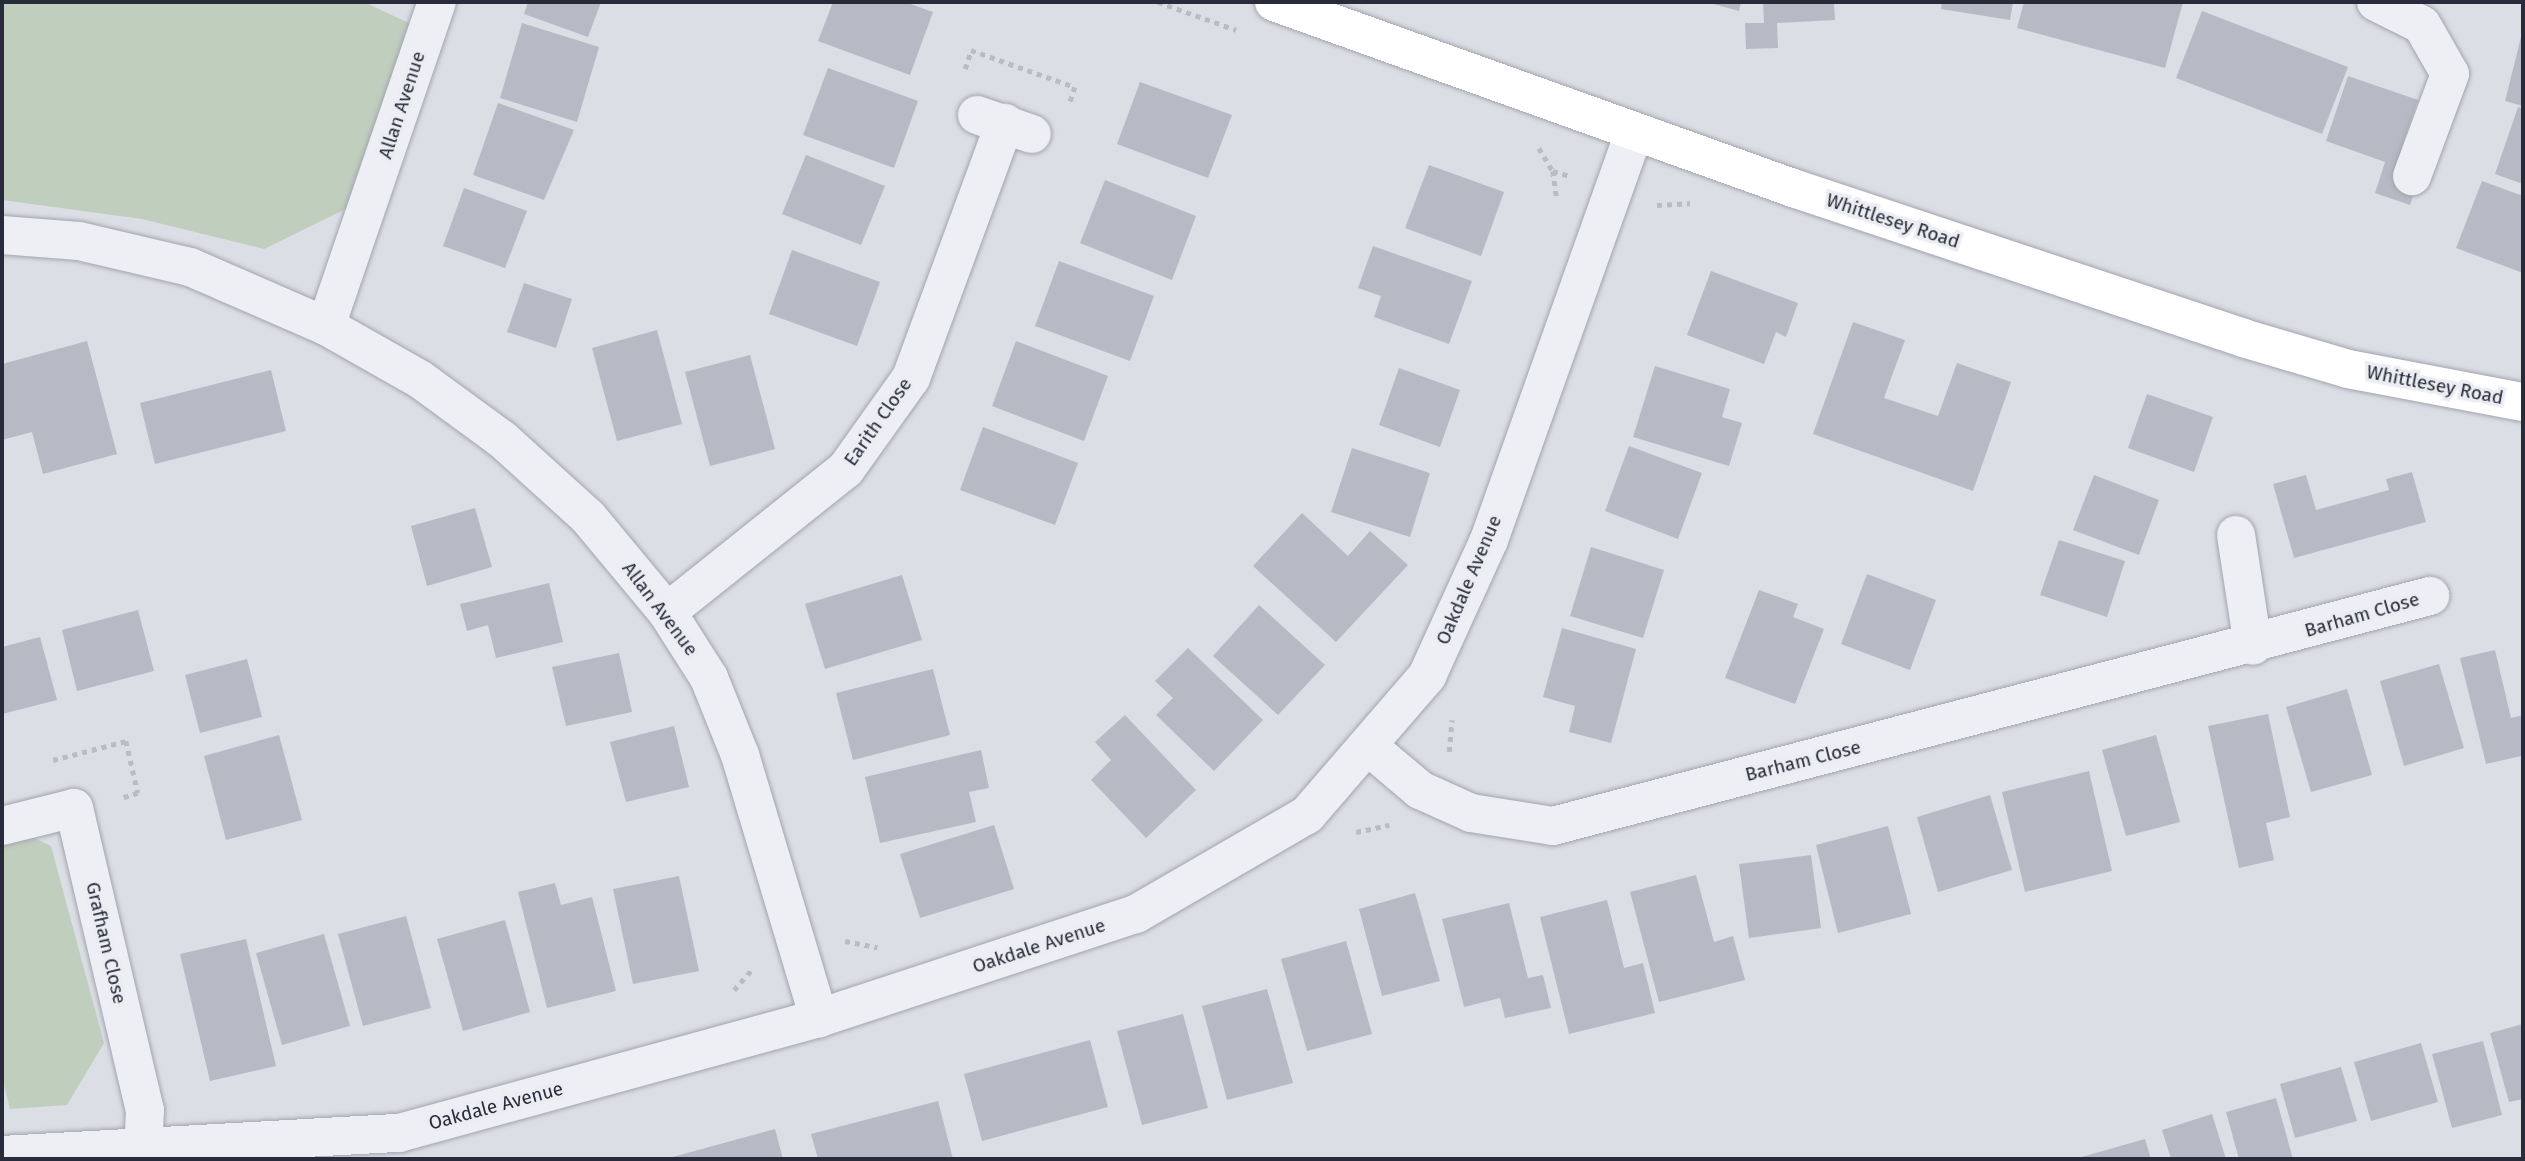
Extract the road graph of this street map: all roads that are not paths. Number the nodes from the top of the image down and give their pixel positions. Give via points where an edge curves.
1 (437, 2) edge
2 (1273, 2) edge
3 (2376, 2) edge
4 (1004, 124) dead end
5 (1634, 132) junction
6 (2412, 176) dead end
7 (2, 235) edge
8 (326, 326) junction
9 (2523, 402) edge
10 (2236, 535) dead end
11 (2430, 596) dead end
12 (667, 612) junction
13 (2253, 646) junction
14 (1369, 747) junction
15 (2, 826) edge
16 (820, 1018) junction
17 (143, 1152) junction
18 (2, 1155) edge

1 - 8 street, Allan Avenue
2 - 5 main road, Whittlesey Road
3 - 6 street via 2422,25 2450,74
4 - 12 street, Earith Close via 911,378 846,469
5 - 9 main road, Whittlesey Road via 2243,338 2348,369
5 - 14 street, Oakdale Avenue via 1489,540 1427,676
7 - 8 street, Allan Avenue via 79,241 190,267
8 - 12 street, Allan Avenue via 421,380 503,440 587,517
10 - 13 street
11 - 13 street, Barham Close
12 - 16 street, Allan Avenue via 720,704
13 - 14 street, Barham Close via 1553,825 1471,813 1420,790
14 - 16 street, Oakdale Avenue via 1307,815 1136,914
15 - 17 street, Grafham Close via 74,808 145,1110
16 - 17 street, Oakdale Avenue via 399,1133
17 - 18 street, Oakdale Avenue

